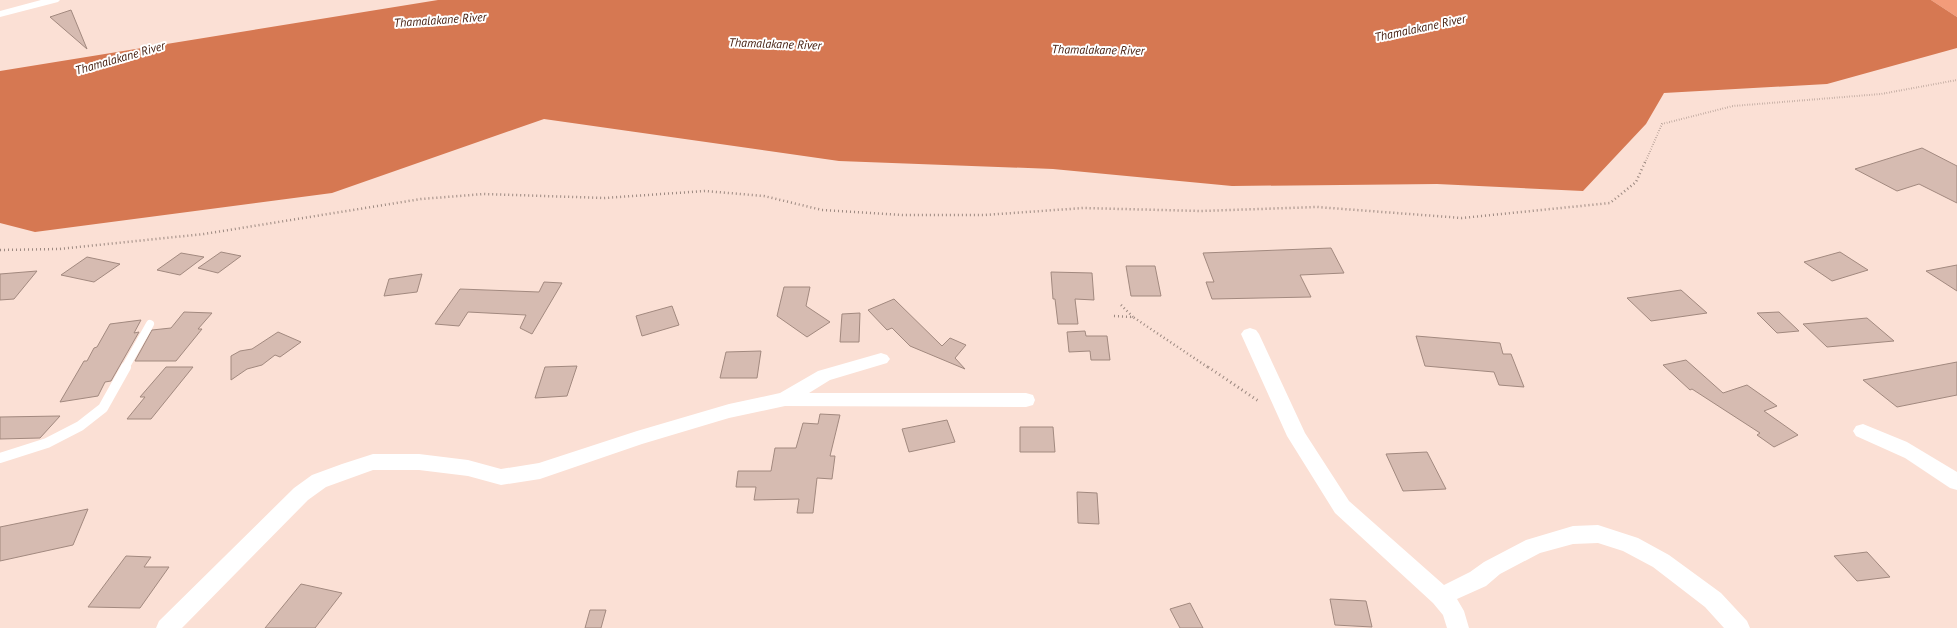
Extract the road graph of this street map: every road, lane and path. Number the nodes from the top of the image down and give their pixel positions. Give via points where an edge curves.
1 (54, 0) edge
2 (0, 14) edge
3 (1957, 80) edge
4 (0, 250) edge
5 (1121, 305) dead end
6 (1114, 316) dead end
7 (1133, 317) junction
8 (150, 324) dead end
9 (1250, 334) dead end
10 (881, 359) dead end
11 (785, 399) junction
12 (1026, 400) dead end
13 (1290, 422) junction
14 (1863, 431) dead end
15 (0, 458) edge
16 (1957, 482) edge
17 (1441, 596) junction
18 (167, 628) edge
19 (1458, 628) edge
20 (1739, 628) edge

1 - 2 street
3 - 4 path via 1881,94 1733,106 1669,122 1662,124 1636,182 1610,203 1462,218 1317,207 1201,210 1083,208 985,215 902,215 822,210 764,196 705,191 604,198 484,194 421,199 204,234 59,249
5 - 7 path
6 - 7 path
7 - 13 path
8 - 15 lane via 103,408 80,426 47,443
9 - 13 street
10 - 11 street via 824,375
11 - 12 street
11 - 18 street via 637,438 540,472 500,477 468,468 411,462 373,462 349,469 319,481 301,494
13 - 17 street via 1342,507
14 - 16 street via 1894,442
17 - 19 street via 1453,611
17 - 20 street via 1478,579 1492,568 1534,546 1573,535 1598,534 1630,544 1661,561 1713,600

